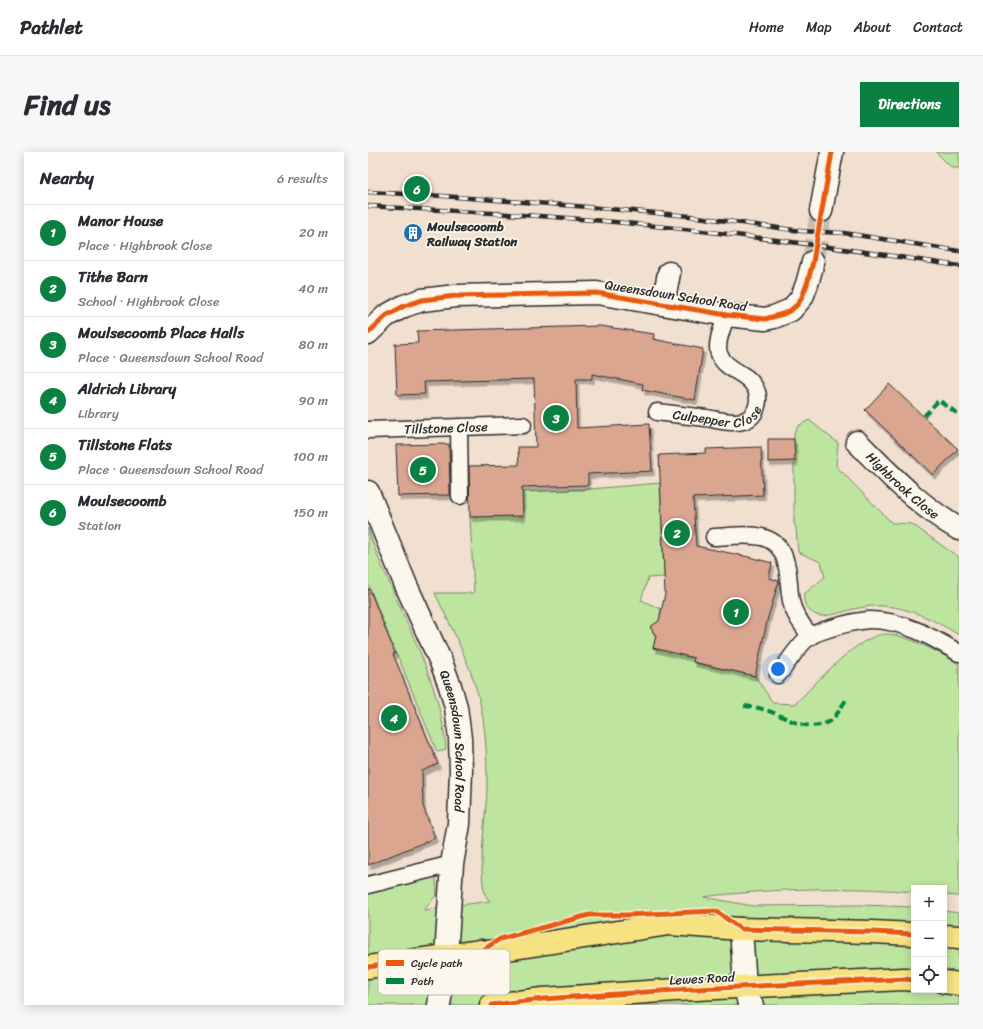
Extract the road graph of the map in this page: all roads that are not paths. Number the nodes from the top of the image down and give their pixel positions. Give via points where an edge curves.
1 (832, 152) edge
2 (821, 211) tunnel mouth
3 (813, 262) tunnel mouth
4 (669, 273) dead end
5 (663, 304) junction
6 (727, 315) junction
7 (368, 333) edge
8 (657, 412) dead end
9 (523, 425) dead end
10 (459, 427) junction
11 (368, 430) edge
12 (857, 442) dead end
13 (368, 492) edge
14 (460, 496) dead end
15 (957, 523) edge
16 (714, 537) dead end
17 (810, 637) junction
18 (959, 653) edge
19 (778, 675) dead end
20 (452, 864) junction
21 (368, 885) edge
22 (741, 929) junction
23 (911, 934) edge
24 (947, 936) edge
25 (959, 937) edge
26 (446, 949) edge
27 (506, 949) edge
28 (378, 966) edge
29 (368, 967) edge
30 (911, 980) edge
31 (947, 982) edge
32 (959, 984) edge
33 (440, 995) edge
34 (749, 996) edge
35 (439, 1005) edge
36 (491, 1005) edge

1 - 2 street
3 - 6 street, Queensdown School Road via 805,291 798,304 791,310 765,319
4 - 5 street, Queensdown School Road
5 - 6 street, Queensdown School Road
5 - 7 street, Queensdown School Road via 597,294 441,297 422,300 398,309 386,316
6 - 8 lane, Culpepper Close via 718,352 728,367 748,377 756,388 758,404 754,415 743,421 729,422
9 - 10 lane, Tillstone Close
10 - 11 lane, Tillstone Close
10 - 14 lane
12 - 15 street, Highbrook Close via 908,493 928,509
13 - 20 street, Queensdown School Road via 441,662 456,707 461,771 458,824
16 - 17 lane via 758,535 776,545 786,561 792,606 796,617
17 - 18 lane via 826,629 857,621 889,622 910,628
17 - 19 lane via 801,644
20 - 21 lane
20 - 26 street, Queensdown School Road
22 - 23 main road
22 - 27 main road via 669,924
22 - 34 street
24 - 25 main road
28 - 29 main road
30 - 34 main road, Lewes Road
31 - 32 main road
33 - 35 street, Queensdown School Road
34 - 36 main road, Lewes Road via 544,998

